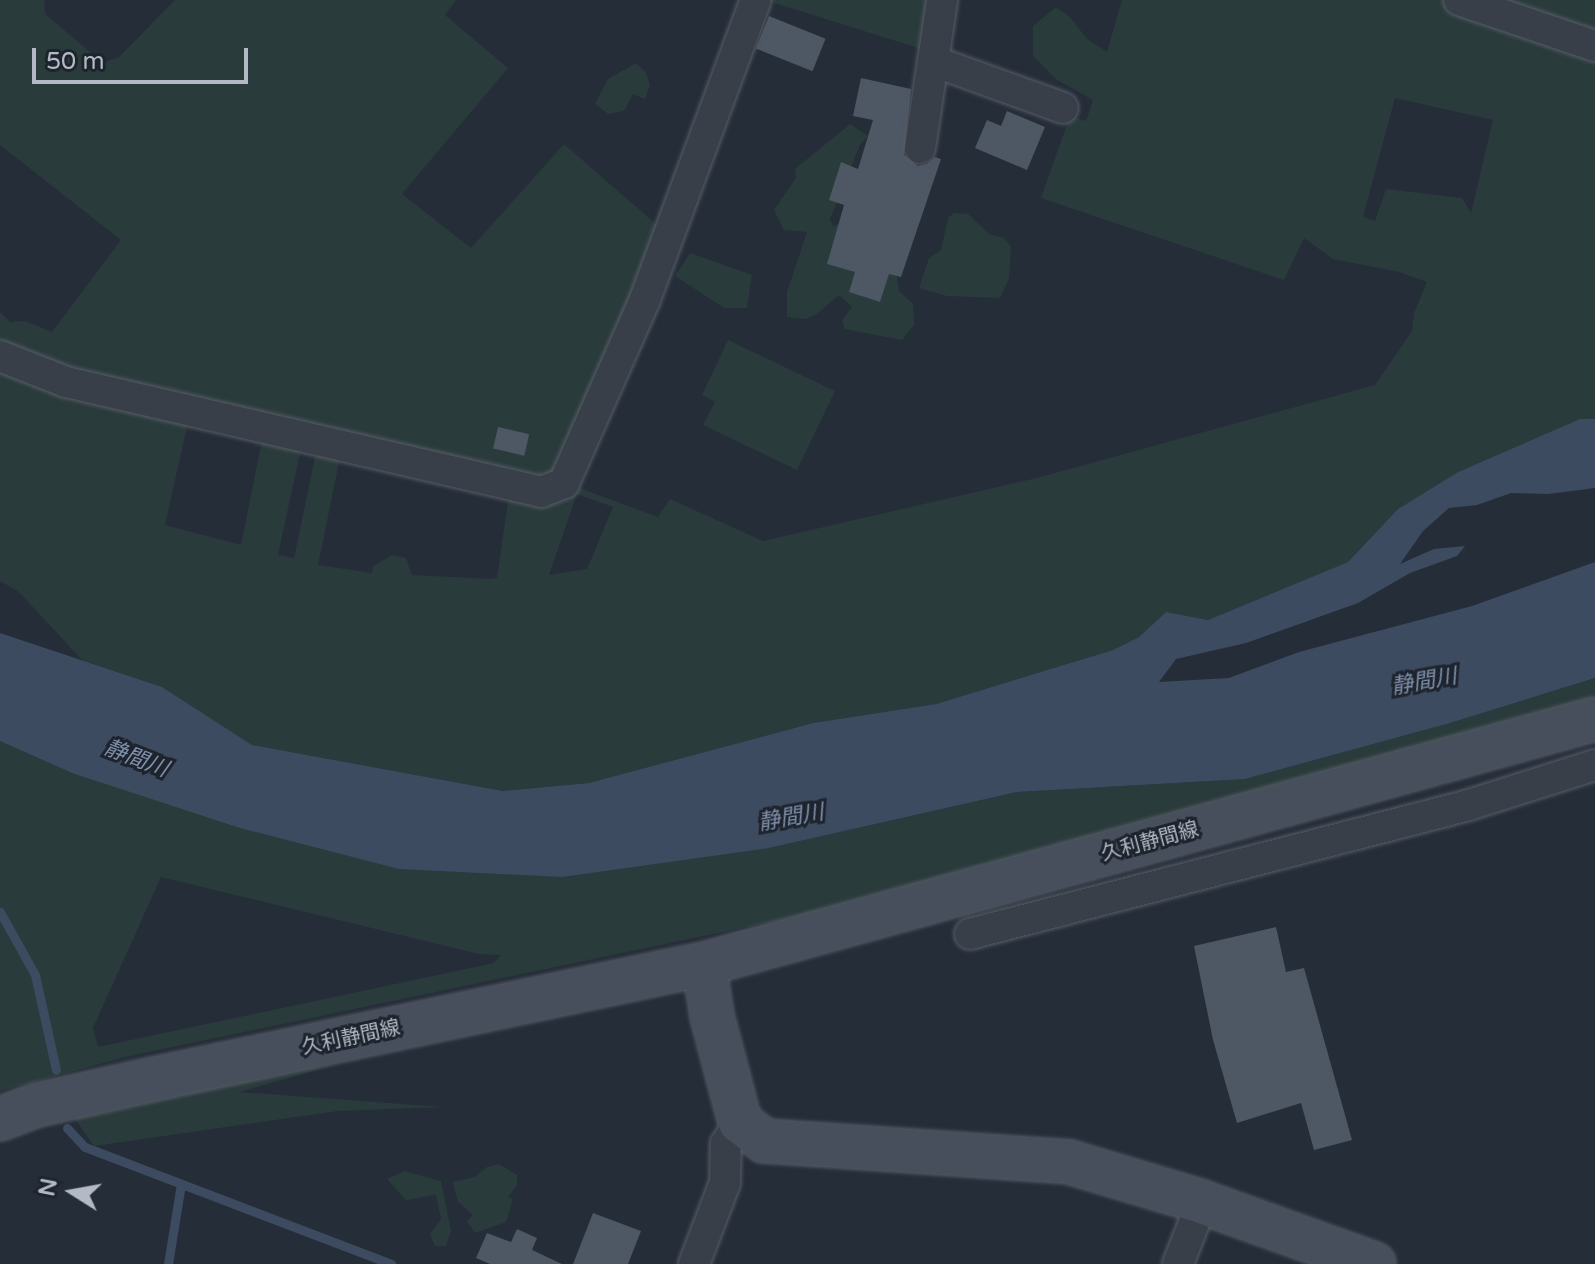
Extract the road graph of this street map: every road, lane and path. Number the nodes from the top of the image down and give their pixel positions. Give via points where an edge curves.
1 (756, 0) edge
2 (942, 0) edge
3 (1459, 0) edge
4 (1595, 46) edge
5 (933, 61) junction
6 (1063, 108) dead end
7 (920, 148) dead end
8 (0, 356) edge
9 (1595, 719) edge
10 (1595, 765) edge
11 (970, 934) dead end
12 (704, 964) junction
13 (0, 1119) edge
14 (740, 1122) junction
15 (1202, 1202) junction
16 (694, 1264) edge
17 (1178, 1264) edge
18 (1374, 1264) edge

1 - 8 street via 644,302 564,483 541,492 66,382
2 - 5 street
3 - 4 street
5 - 6 street
5 - 7 street
9 - 12 main road, 久利静間線
10 - 11 street via 1469,805
12 - 13 main road, 久利静間線 via 139,1082 37,1105
12 - 14 main road
14 - 15 main road via 764,1141 1069,1162
14 - 16 street via 726,1144 725,1183
15 - 17 street
15 - 18 main road

